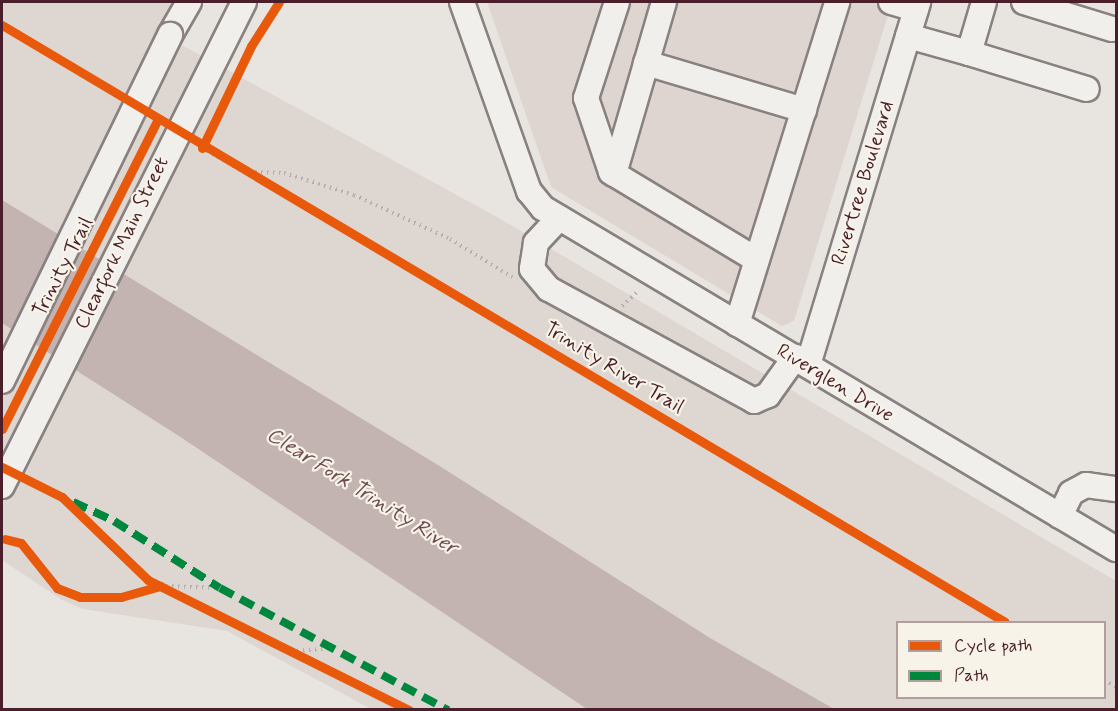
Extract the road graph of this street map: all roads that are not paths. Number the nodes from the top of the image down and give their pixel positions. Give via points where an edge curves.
1 (189, 2) edge
2 (244, 2) edge
3 (462, 2) edge
4 (617, 2) edge
5 (664, 2) edge
6 (837, 2) edge
7 (891, 2) edge
8 (984, 2) edge
9 (1024, 2) edge
10 (917, 5) edge
11 (1112, 29) dead end
12 (908, 36) junction
13 (969, 53) junction
14 (646, 63) junction
15 (1087, 89) dead end
16 (804, 110) junction
17 (614, 174) junction
18 (556, 217) junction
19 (757, 260) junction
20 (737, 324) junction
21 (801, 361) junction
22 (2, 381) edge
23 (2, 486) edge
24 (1116, 489) edge
25 (1060, 516) junction
26 (1116, 549) edge

1 - 22 street, bridge
2 - 23 street, Clearfork Main Street
3 - 18 street, Riverglen Drive via 529,191
4 - 17 street via 586,98
5 - 14 street
6 - 16 street
7 - 10 street
8 - 13 street
9 - 11 street
10 - 12 street, Rivertree Boulevard
12 - 13 street
12 - 21 street, Rivertree Boulevard
13 - 15 street
14 - 16 street
14 - 17 street
16 - 19 street
17 - 19 street
18 - 20 street, Riverglen Drive
18 - 21 street, Rivertree Boulevard via 536,243 532,269 549,289 754,401 768,395
19 - 20 street
20 - 21 street, Riverglen Drive
21 - 25 street, Riverglen Drive
24 - 25 street via 1086,485 1071,493
25 - 26 street, Riverglen Drive

